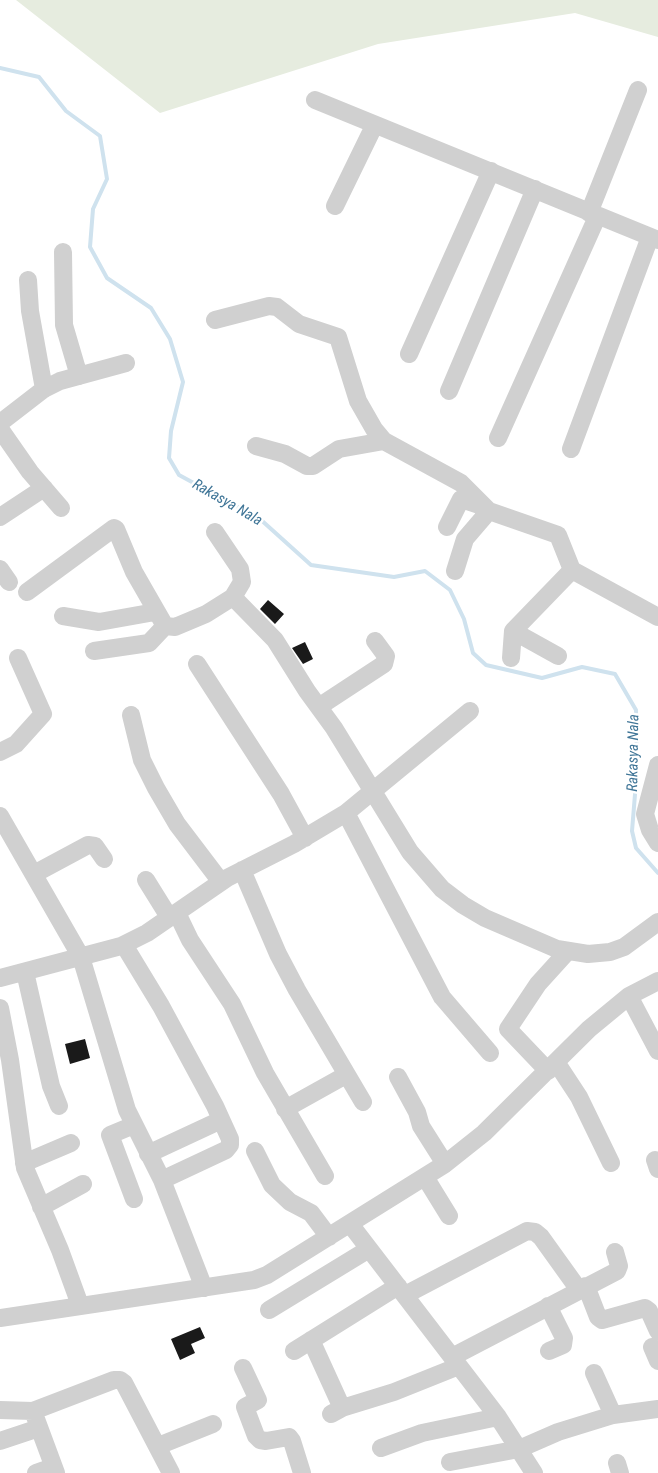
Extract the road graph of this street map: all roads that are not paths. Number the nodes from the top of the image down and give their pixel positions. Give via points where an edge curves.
1 (638, 90) dead end
2 (315, 100) dead end
3 (374, 126) junction
4 (491, 171) junction
5 (535, 190) junction
6 (335, 206) dead end
7 (593, 215) junction
8 (654, 239) edge
9 (63, 252) dead end
10 (28, 280) dead end
11 (215, 320) dead end
12 (409, 354) dead end
13 (126, 363) dead end
14 (78, 376) junction
15 (44, 389) junction
16 (449, 391) dead end
17 (0, 423) edge
18 (0, 429) edge
19 (498, 438) dead end
20 (384, 441) junction
21 (256, 446) dead end
22 (571, 449) dead end
23 (44, 488) junction
24 (61, 508) dead end
25 (486, 509) junction
26 (0, 517) edge
27 (447, 527) dead end
28 (214, 532) dead end
29 (572, 570) junction
30 (455, 571) dead end
31 (27, 592) dead end
32 (233, 597) junction
33 (62, 616) dead end
34 (658, 617) edge
35 (160, 619) junction
36 (513, 631) junction
37 (375, 641) dead end
38 (94, 651) dead end
39 (558, 656) dead end
40 (18, 658) dead end
41 (511, 658) dead end
42 (197, 664) dead end
43 (320, 706) junction
44 (470, 711) dead end
45 (131, 715) dead end
46 (0, 752) edge
47 (658, 765) edge
48 (372, 791) junction
49 (346, 813) junction
50 (0, 816) edge
51 (305, 838) junction
52 (658, 843) edge
53 (104, 859) dead end
54 (242, 870) junction
55 (34, 874) junction
56 (146, 880) dead end
57 (221, 882) junction
58 (173, 915) junction
59 (658, 922) edge
60 (124, 944) junction
61 (567, 952) junction
62 (81, 957) junction
63 (25, 972) junction
64 (0, 978) edge
65 (658, 981) edge
66 (629, 996) junction
67 (0, 1008) edge
68 (653, 1032) edge
69 (658, 1051) edge
70 (490, 1053) dead end
71 (552, 1066) junction
72 (346, 1075) junction
73 (398, 1077) dead end
74 (363, 1102) dead end
75 (58, 1106) dead end
76 (285, 1109) junction
77 (221, 1120) junction
78 (134, 1125) junction
79 (71, 1143) dead end
80 (255, 1151) dead end
81 (148, 1154) junction
82 (24, 1163) junction
83 (611, 1163) dead end
84 (446, 1164) junction
85 (325, 1176) dead end
86 (425, 1177) junction
87 (162, 1180) junction
88 (83, 1184) dead end
89 (134, 1199) dead end
90 (41, 1207) junction
91 (449, 1216) dead end
92 (350, 1224) junction
93 (329, 1237) junction
94 (369, 1249) junction
95 (615, 1252) dead end
96 (204, 1288) junction
97 (583, 1288) junction
98 (402, 1291) junction
99 (80, 1304) junction
100 (548, 1306) junction
101 (269, 1310) dead end
102 (0, 1318) edge
103 (311, 1340) junction
104 (656, 1346) edge
105 (548, 1350) dead end
106 (294, 1351) dead end
107 (455, 1362) junction
108 (243, 1368) dead end
109 (594, 1373) dead end
110 (658, 1409) edge
111 (0, 1410) edge
112 (33, 1411) junction
113 (613, 1415) junction
114 (498, 1418) junction
115 (213, 1424) dead end
116 (40, 1428) junction
117 (0, 1441) edge
118 (158, 1446) junction
119 (381, 1448) dead end
120 (519, 1449) junction
121 (450, 1462) dead end
122 (54, 1470) edge
123 (36, 1473) edge
124 (171, 1473) edge
125 (302, 1473) edge
126 (534, 1473) edge

1 - 7 street
2 - 3 street
3 - 4 street
3 - 6 street
4 - 5 street
4 - 12 street
5 - 7 street
5 - 16 street
7 - 8 street
7 - 19 street
8 - 22 street
9 - 14 street via 64,325
10 - 15 street via 30,311
11 - 20 street via 269,306 277,307 299,324 338,337 358,401
13 - 14 street
14 - 15 street
15 - 17 street
18 - 23 street
20 - 21 street via 340,449 313,466
20 - 25 street via 461,483
23 - 24 street
23 - 26 street
25 - 27 street via 461,499
25 - 29 street via 558,535
25 - 30 street via 469,531
28 - 32 street via 240,569 242,582
29 - 34 street
29 - 36 street
31 - 35 street via 114,528
32 - 35 street via 206,614 174,627
32 - 43 street via 275,640
33 - 35 street via 99,622
35 - 38 street via 149,643
36 - 39 street
36 - 41 street
37 - 43 street via 386,656 384,664
40 - 46 street via 43,714 16,744
42 - 51 street via 281,794
43 - 48 street
44 - 48 street
45 - 57 street via 142,760 156,788 177,824
47 - 52 street via 645,814
48 - 49 street
48 - 61 street via 410,852 442,889 485,918
49 - 51 street
49 - 70 street via 442,997
50 - 55 street
51 - 54 street
53 - 55 street via 95,846 88,845
54 - 57 street
54 - 72 street via 282,961
55 - 62 street
56 - 58 street
57 - 58 street
58 - 60 street
58 - 76 street via 232,1004
59 - 61 street via 624,947 610,952
60 - 62 street
60 - 77 street
61 - 71 street via 538,984 508,1029
62 - 63 street
62 - 78 street via 107,1048
63 - 64 street
63 - 75 street
65 - 66 street
66 - 68 street
66 - 71 street
67 - 82 street
68 - 69 street
71 - 83 street via 579,1097
71 - 84 street via 484,1133
72 - 74 street
72 - 76 street
73 - 84 street via 421,1126
76 - 85 street
77 - 81 street
77 - 87 street via 230,1140 226,1150
78 - 81 street
78 - 89 street via 110,1135
79 - 82 street
80 - 93 street via 272,1185 290,1202 311,1213
81 - 87 street
82 - 90 street
84 - 86 street
86 - 91 street
86 - 92 street
87 - 96 street
88 - 90 street
90 - 99 street
92 - 93 street
92 - 94 street
93 - 96 street via 267,1275
94 - 98 street
94 - 101 street
95 - 97 street via 619,1261 617,1271
96 - 99 street
97 - 98 street via 536,1232 527,1232
97 - 100 street
97 - 104 street via 602,1320 645,1308 649,1311
98 - 103 street
98 - 107 street
99 - 102 street
100 - 105 street via 564,1338 563,1345
100 - 107 street
103 - 106 street
103 - 107 street via 337,1411 401,1389
107 - 114 street
108 - 125 street via 258,1400 245,1407 256,1436 266,1441 289,1437
109 - 113 street
110 - 113 street
111 - 112 street
112 - 116 street
112 - 118 street via 120,1380
113 - 120 street via 558,1432
114 - 119 street via 422,1433
114 - 120 street
115 - 118 street
116 - 117 street
116 - 122 street
118 - 124 street
120 - 121 street
120 - 126 street
122 - 123 street

